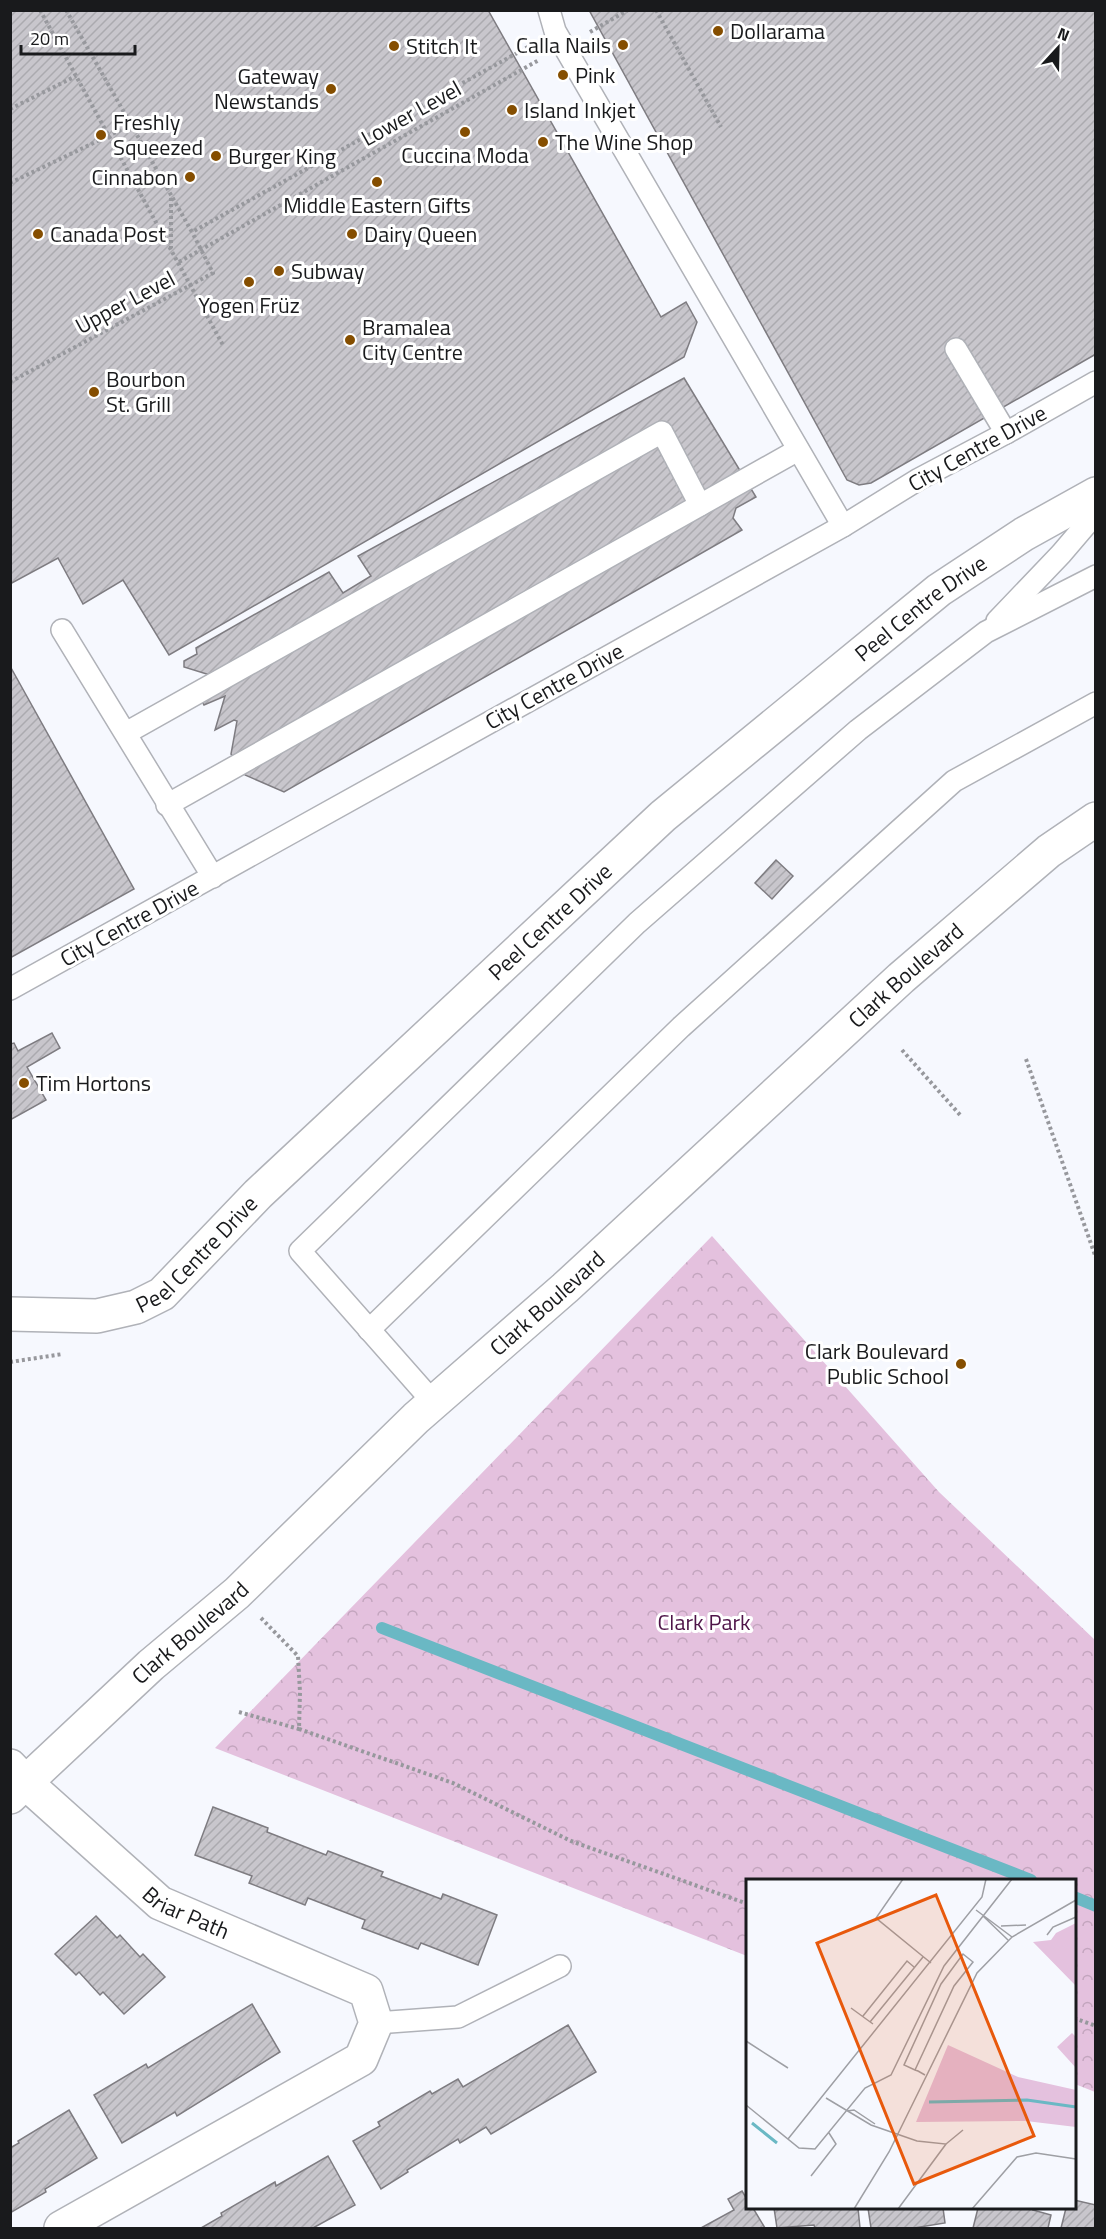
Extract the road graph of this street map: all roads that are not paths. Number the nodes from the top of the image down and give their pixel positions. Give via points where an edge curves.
1 (552, 20) edge
2 (956, 349) dead end
3 (1095, 382) edge
4 (1006, 433) junction
5 (798, 450) junction
6 (1095, 494) edge
7 (700, 505) junction
8 (1095, 513) edge
9 (843, 526) junction
10 (1095, 576) edge
11 (62, 630) dead end
12 (986, 632) junction
13 (1095, 704) edge
14 (126, 733) junction
15 (167, 805) junction
16 (1095, 819) edge
17 (213, 877) junction
18 (10, 989) edge
19 (10, 1314) edge
20 (369, 1330) junction
21 (434, 1403) junction
22 (16, 1782) edge
23 (560, 1966) dead end
24 (376, 2023) junction
25 (61, 2229) edge

1 - 5 lane
2 - 4 lane
3 - 4 lane, City Centre Drive
4 - 9 lane, City Centre Drive via 918,479
5 - 7 lane
5 - 9 lane
6 - 19 street, Peel Centre Drive via 1024,534 939,590 663,816 258,1194 162,1294 136,1307 98,1316
7 - 14 lane via 662,432
7 - 15 lane
8 - 12 lane
9 - 17 lane, City Centre Drive
10 - 12 lane
11 - 14 lane
12 - 20 lane via 858,730 637,923 300,1251
13 - 20 lane via 954,781 681,1027
14 - 15 lane
15 - 17 lane
16 - 21 street, Clark Boulevard via 1048,851 900,978 565,1288
17 - 18 lane, City Centre Drive
20 - 21 lane
21 - 22 street, Clark Boulevard via 237,1593
22 - 24 street, Briar Path via 160,1903 366,1991
23 - 24 lane via 458,2017
24 - 25 street via 361,2059

